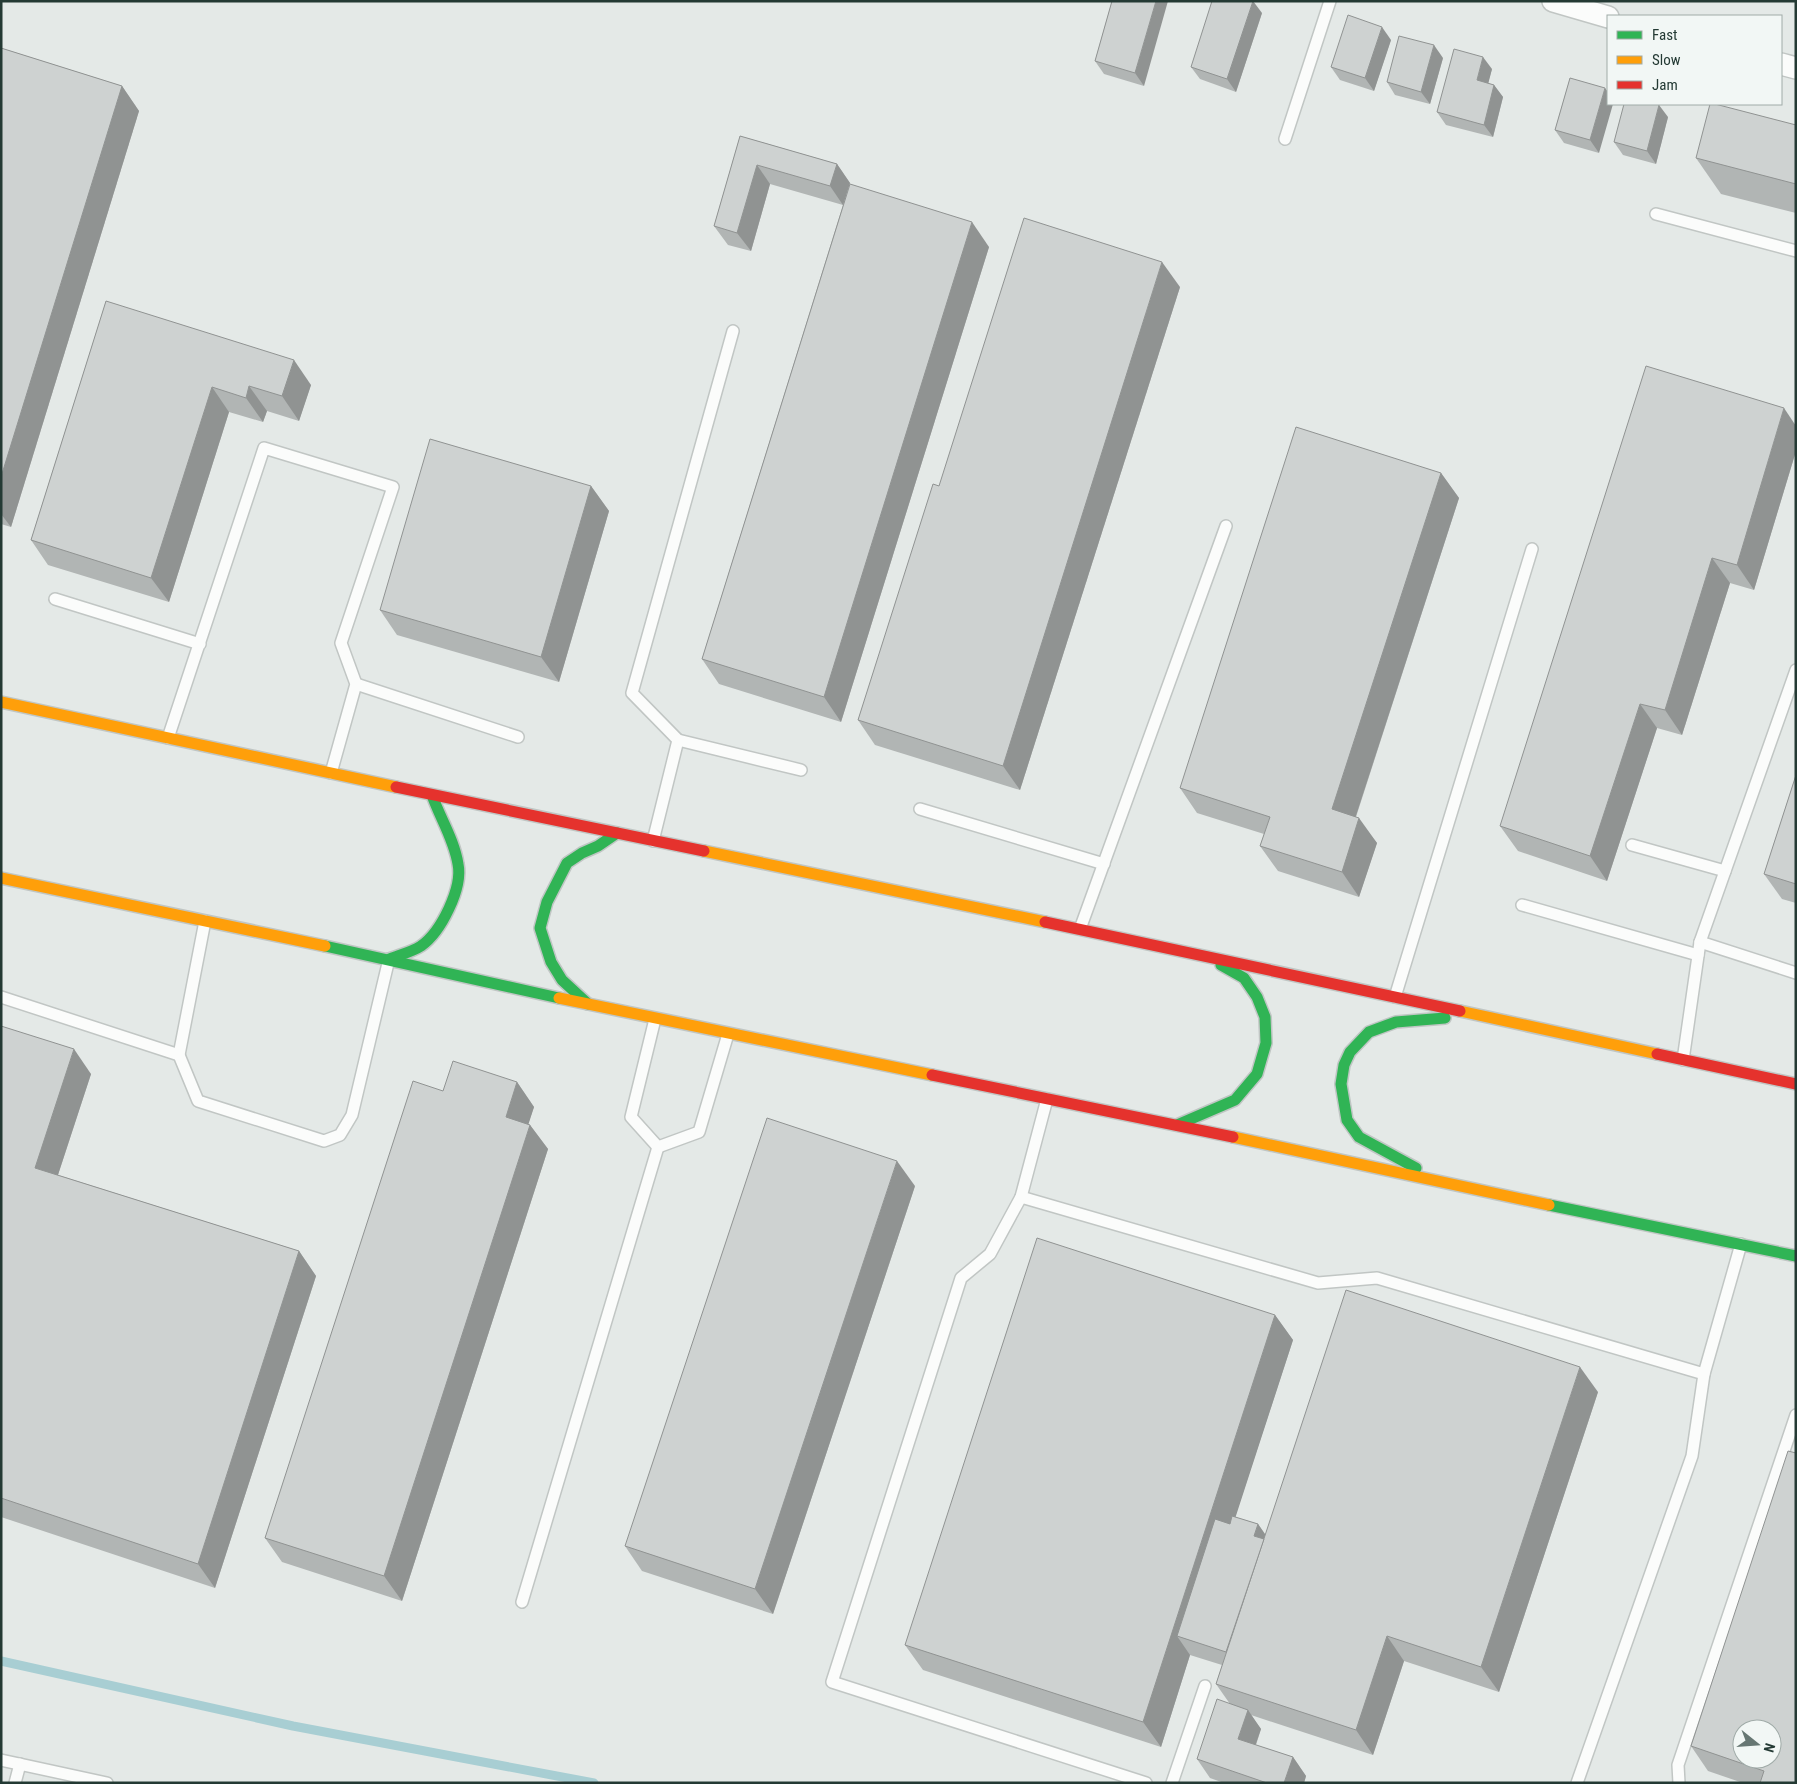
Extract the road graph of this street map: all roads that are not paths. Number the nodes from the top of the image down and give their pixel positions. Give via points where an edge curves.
1 (1330, 1) edge
2 (1553, 1) edge
3 (1607, 17) edge
4 (1782, 64) edge
5 (1796, 68) edge
6 (1285, 139) dead end
7 (1656, 214) dead end
8 (1796, 251) edge
9 (733, 331) dead end
10 (1226, 526) dead end
11 (1532, 550) dead end
12 (55, 599) dead end
13 (200, 644) junction
14 (1796, 670) edge
15 (356, 684) junction
16 (1, 702) edge
17 (518, 737) dead end
18 (168, 738) junction
19 (678, 740) junction
20 (801, 770) dead end
21 (331, 773) junction
22 (432, 795) junction
23 (920, 809) dead end
24 (617, 833) junction
25 (654, 841) junction
26 (1632, 844) dead end
27 (1104, 864) junction
28 (1725, 871) junction
29 (1, 878) edge
30 (1522, 905) dead end
31 (205, 920) junction
32 (1080, 929) junction
33 (1700, 942) junction
34 (1698, 955) junction
35 (1207, 957) junction
36 (389, 959) junction
37 (1796, 973) edge
38 (1, 997) edge
39 (1395, 998) junction
40 (590, 1005) junction
41 (1474, 1015) junction
42 (655, 1019) junction
43 (728, 1034) junction
44 (179, 1055) junction
45 (1683, 1060) junction
46 (1796, 1084) edge
47 (1047, 1099) junction
48 (1177, 1125) junction
49 (658, 1148) junction
50 (1443, 1183) junction
51 (1021, 1197) junction
52 (1741, 1244) junction
53 (1796, 1256) edge
54 (1704, 1374) junction
55 (1796, 1415) edge
56 (522, 1602) dead end
57 (1205, 1686) dead end
58 (1, 1760) edge
59 (20, 1764) junction
60 (90, 1781) edge
61 (15, 1783) edge
62 (107, 1783) edge
63 (1146, 1783) edge
64 (1172, 1783) edge
65 (1577, 1783) edge
66 (1679, 1783) edge

1 - 6 lane
2 - 3 street
4 - 5 street
7 - 8 lane
9 - 19 lane via 632,693
10 - 27 lane
11 - 39 lane
12 - 13 lane
13 - 15 lane via 264,448 393,488 341,643
13 - 18 lane
14 - 28 lane
15 - 17 lane
15 - 21 lane
16 - 18 street
18 - 21 street
19 - 20 lane
19 - 25 lane
21 - 22 street
22 - 24 street
22 - 36 street via 453,842 459,866 456,888 450,908 437,930 421,946
23 - 27 lane
24 - 25 street
24 - 40 street via 567,863 547,902 540,928 551,962 562,980
25 - 32 street
26 - 28 lane
27 - 32 lane
28 - 33 lane
29 - 31 street
30 - 34 lane
31 - 36 street
31 - 44 lane
32 - 35 street
33 - 34 lane
33 - 37 lane
34 - 45 lane
35 - 39 street
35 - 48 street via 1244,978 1257,997 1265,1018 1266,1043 1257,1074 1235,1100
36 - 40 street
36 - 44 lane via 352,1115 340,1135 324,1142 198,1101
38 - 44 lane
39 - 41 street
40 - 42 street
41 - 45 street
41 - 50 street via 1396,1022 1369,1032 1350,1052 1340,1084 1347,1120 1358,1137
42 - 43 street
42 - 49 lane via 631,1117
43 - 47 street
43 - 49 lane via 699,1132
45 - 46 street
47 - 48 street
47 - 51 lane
48 - 50 street
49 - 56 lane
50 - 52 street
51 - 54 lane via 1318,1283 1377,1278
51 - 63 lane via 990,1254 961,1278 832,1682
52 - 53 street
52 - 54 lane
54 - 65 lane via 1692,1456
55 - 66 lane via 1678,1765
57 - 64 lane
58 - 59 lane
59 - 60 lane
59 - 61 lane
60 - 62 lane

